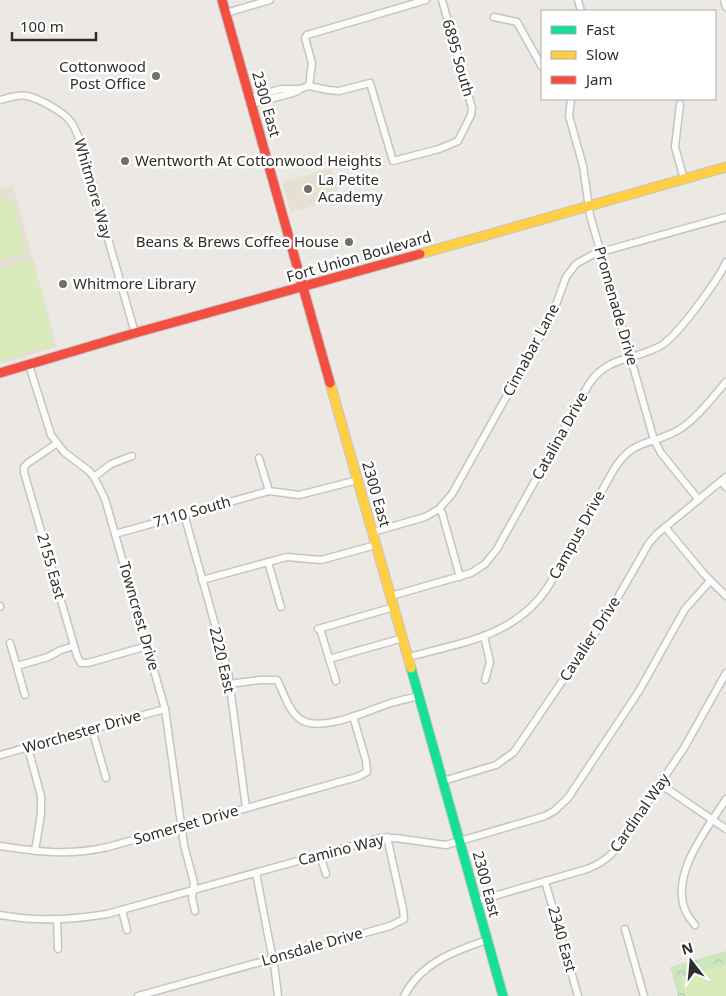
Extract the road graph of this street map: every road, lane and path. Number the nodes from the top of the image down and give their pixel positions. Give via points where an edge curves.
1 (222, 0) edge
2 (270, 0) edge
3 (426, 0) edge
4 (442, 0) edge
5 (724, 0) edge
6 (726, 7) edge
7 (226, 13) junction
8 (494, 17) dead end
9 (541, 65) edge
10 (309, 86) junction
11 (0, 100) edge
12 (571, 100) edge
13 (251, 101) junction
14 (680, 104) dead end
15 (726, 167) edge
16 (684, 179) junction
17 (588, 206) junction
18 (726, 217) edge
19 (601, 252) junction
20 (726, 262) edge
21 (304, 287) junction
22 (135, 332) junction
23 (631, 357) junction
24 (29, 364) junction
25 (0, 373) edge
26 (726, 382) edge
27 (654, 440) junction
28 (56, 444) junction
29 (132, 456) dead end
30 (259, 458) dead end
31 (94, 477) junction
32 (724, 479) edge
33 (358, 480) junction
34 (726, 487) edge
35 (269, 491) junction
36 (699, 500) junction
37 (439, 509) junction
38 (184, 514) junction
39 (665, 527) junction
40 (373, 532) junction
41 (115, 534) junction
42 (376, 545) junction
43 (268, 562) junction
44 (460, 576) junction
45 (202, 580) junction
46 (710, 581) junction
47 (391, 596) junction
48 (726, 596) edge
49 (281, 606) dead end
50 (394, 607) junction
51 (484, 636) junction
52 (403, 638) junction
53 (10, 643) dead end
54 (74, 646) junction
55 (147, 646) junction
56 (408, 657) junction
57 (329, 659) junction
58 (17, 666) junction
59 (726, 673) edge
60 (485, 680) dead end
61 (336, 681) dead end
62 (229, 684) junction
63 (25, 695) dead end
64 (418, 696) junction
65 (165, 709) junction
66 (353, 716) junction
67 (92, 729) junction
68 (28, 748) junction
69 (0, 756) edge
70 (106, 778) dead end
71 (443, 781) junction
72 (660, 784) junction
73 (726, 799) edge
74 (246, 808) junction
75 (713, 820) junction
76 (181, 826) junction
77 (726, 828) edge
78 (387, 837) junction
79 (460, 841) junction
80 (0, 846) edge
81 (35, 851) junction
82 (320, 854) junction
83 (256, 873) junction
84 (326, 874) dead end
85 (545, 881) junction
86 (193, 891) junction
87 (477, 901) junction
88 (122, 910) junction
89 (195, 911) dead end
90 (0, 914) edge
91 (58, 920) junction
92 (695, 925) dead end
93 (625, 929) dead end
94 (127, 930) dead end
95 (487, 940) junction
96 (58, 949) dead end
97 (272, 959) junction
98 (138, 996) edge
99 (278, 996) edge
100 (404, 996) edge
101 (503, 996) edge
102 (578, 996) edge
103 (644, 996) edge

1 - 7 street, 2300 East
2 - 7 street
3 - 10 street via 308,35 305,38 312,64
4 - 10 street, 6895 South via 472,108 458,141 393,161 370,83 340,91
5 - 6 street
7 - 13 street, 2300 East
8 - 9 street via 517,22
10 - 13 street, 6895 South via 296,92
11 - 22 street, Whitmore Way via 27,96 63,113 74,126
12 - 17 street, Promenade Drive via 569,116
13 - 21 street, 2300 East
14 - 16 street via 675,147
15 - 16 street, Fort Union Boulevard
16 - 17 street, Fort Union Boulevard
17 - 19 street, Promenade Drive
17 - 21 street, Fort Union Boulevard
18 - 19 street, Cinnabar Lane
19 - 23 street, Promenade Drive
19 - 37 street, Cinnabar Lane via 569,271 553,313 452,494
20 - 23 street, Catalina Drive via 674,335 657,348
21 - 22 street, Fort Union Boulevard
21 - 33 street, 2300 East
22 - 24 street, Fort Union Boulevard
23 - 27 street, Promenade Drive
23 - 44 street, Catalina Drive via 607,365 592,379 491,559 478,570
24 - 25 street, Fort Union Boulevard
24 - 28 street, Towncrest Drive via 47,426
26 - 27 street, Campus Drive via 682,428
27 - 36 street, Promenade Drive
27 - 51 street, Campus Drive via 632,449 618,463 536,604 515,622
28 - 31 street, Towncrest Drive
28 - 54 street, 2155 East via 24,467
29 - 31 street via 112,464
30 - 35 street
31 - 41 street, Towncrest Drive via 105,499
32 - 34 street
32 - 36 street, Cavalier Drive
33 - 35 street via 299,495
33 - 40 street, 2300 East
35 - 38 street, 7110 South
36 - 39 street, Cavalier Drive
37 - 40 street, Cinnabar Lane via 421,518
37 - 44 street
38 - 41 street, 7110 South
38 - 45 street, 2220 East
39 - 46 street
39 - 71 street, Cavalier Drive via 649,543 610,611 514,752 496,765
40 - 42 street, 2300 East
41 - 55 street, Towncrest Drive
42 - 43 street via 320,560 287,557
42 - 47 street, 2300 East
43 - 45 street
43 - 49 street
44 - 47 street, Catalina Drive
45 - 62 street, 2220 East
46 - 48 street
46 - 79 street, Camino Way via 685,609 634,698 562,806 539,819
47 - 50 street, 2300 East
50 - 52 street, 2300 East
50 - 57 street via 320,630
51 - 56 street, Campus Drive
51 - 60 street via 490,662
52 - 56 street, 2300 East
52 - 57 street
53 - 58 street
54 - 55 street, 2155 East via 81,663
54 - 58 street
55 - 65 street, Towncrest Drive
56 - 64 street, 2300 East
57 - 61 street
58 - 63 street
59 - 72 street, Cardinal Way
62 - 66 street via 277,680 293,713 312,724
62 - 74 street, 2220 East
64 - 66 street
64 - 71 street, 2300 East
65 - 67 street, Worchester Drive
65 - 76 street, Towncrest Drive
66 - 74 street, Somerset Drive via 367,772
67 - 68 street, Worchester Drive
67 - 70 street
68 - 69 street, Worchester Drive
68 - 81 street via 41,796
71 - 79 street, 2300 East
72 - 75 street
72 - 85 street, Cardinal Way via 608,857 590,868
73 - 75 street
74 - 76 street, Somerset Drive
75 - 77 street
75 - 92 street via 690,858 684,876 683,900 686,913
76 - 81 street, Somerset Drive via 88,852
76 - 86 street, Towncrest Drive
78 - 79 street, Camino Way via 438,845
78 - 82 street, Camino Way
78 - 97 street, Lonsdale Drive via 404,919 390,926
79 - 87 street, 2300 East
80 - 81 street, Somerset Drive
82 - 83 street, Camino Way
82 - 84 street
83 - 86 street, Camino Way
83 - 97 street
85 - 87 street, Cardinal Way
85 - 102 street, 2340 East
86 - 88 street, Camino Way
86 - 89 street, Towncrest Drive
87 - 95 street, 2300 East
88 - 91 street, Camino Way
88 - 94 street
90 - 91 street, Camino Way
91 - 96 street
93 - 103 street
95 - 100 street via 432,964
95 - 101 street, 2300 East
97 - 98 street, Lonsdale Drive
97 - 99 street

